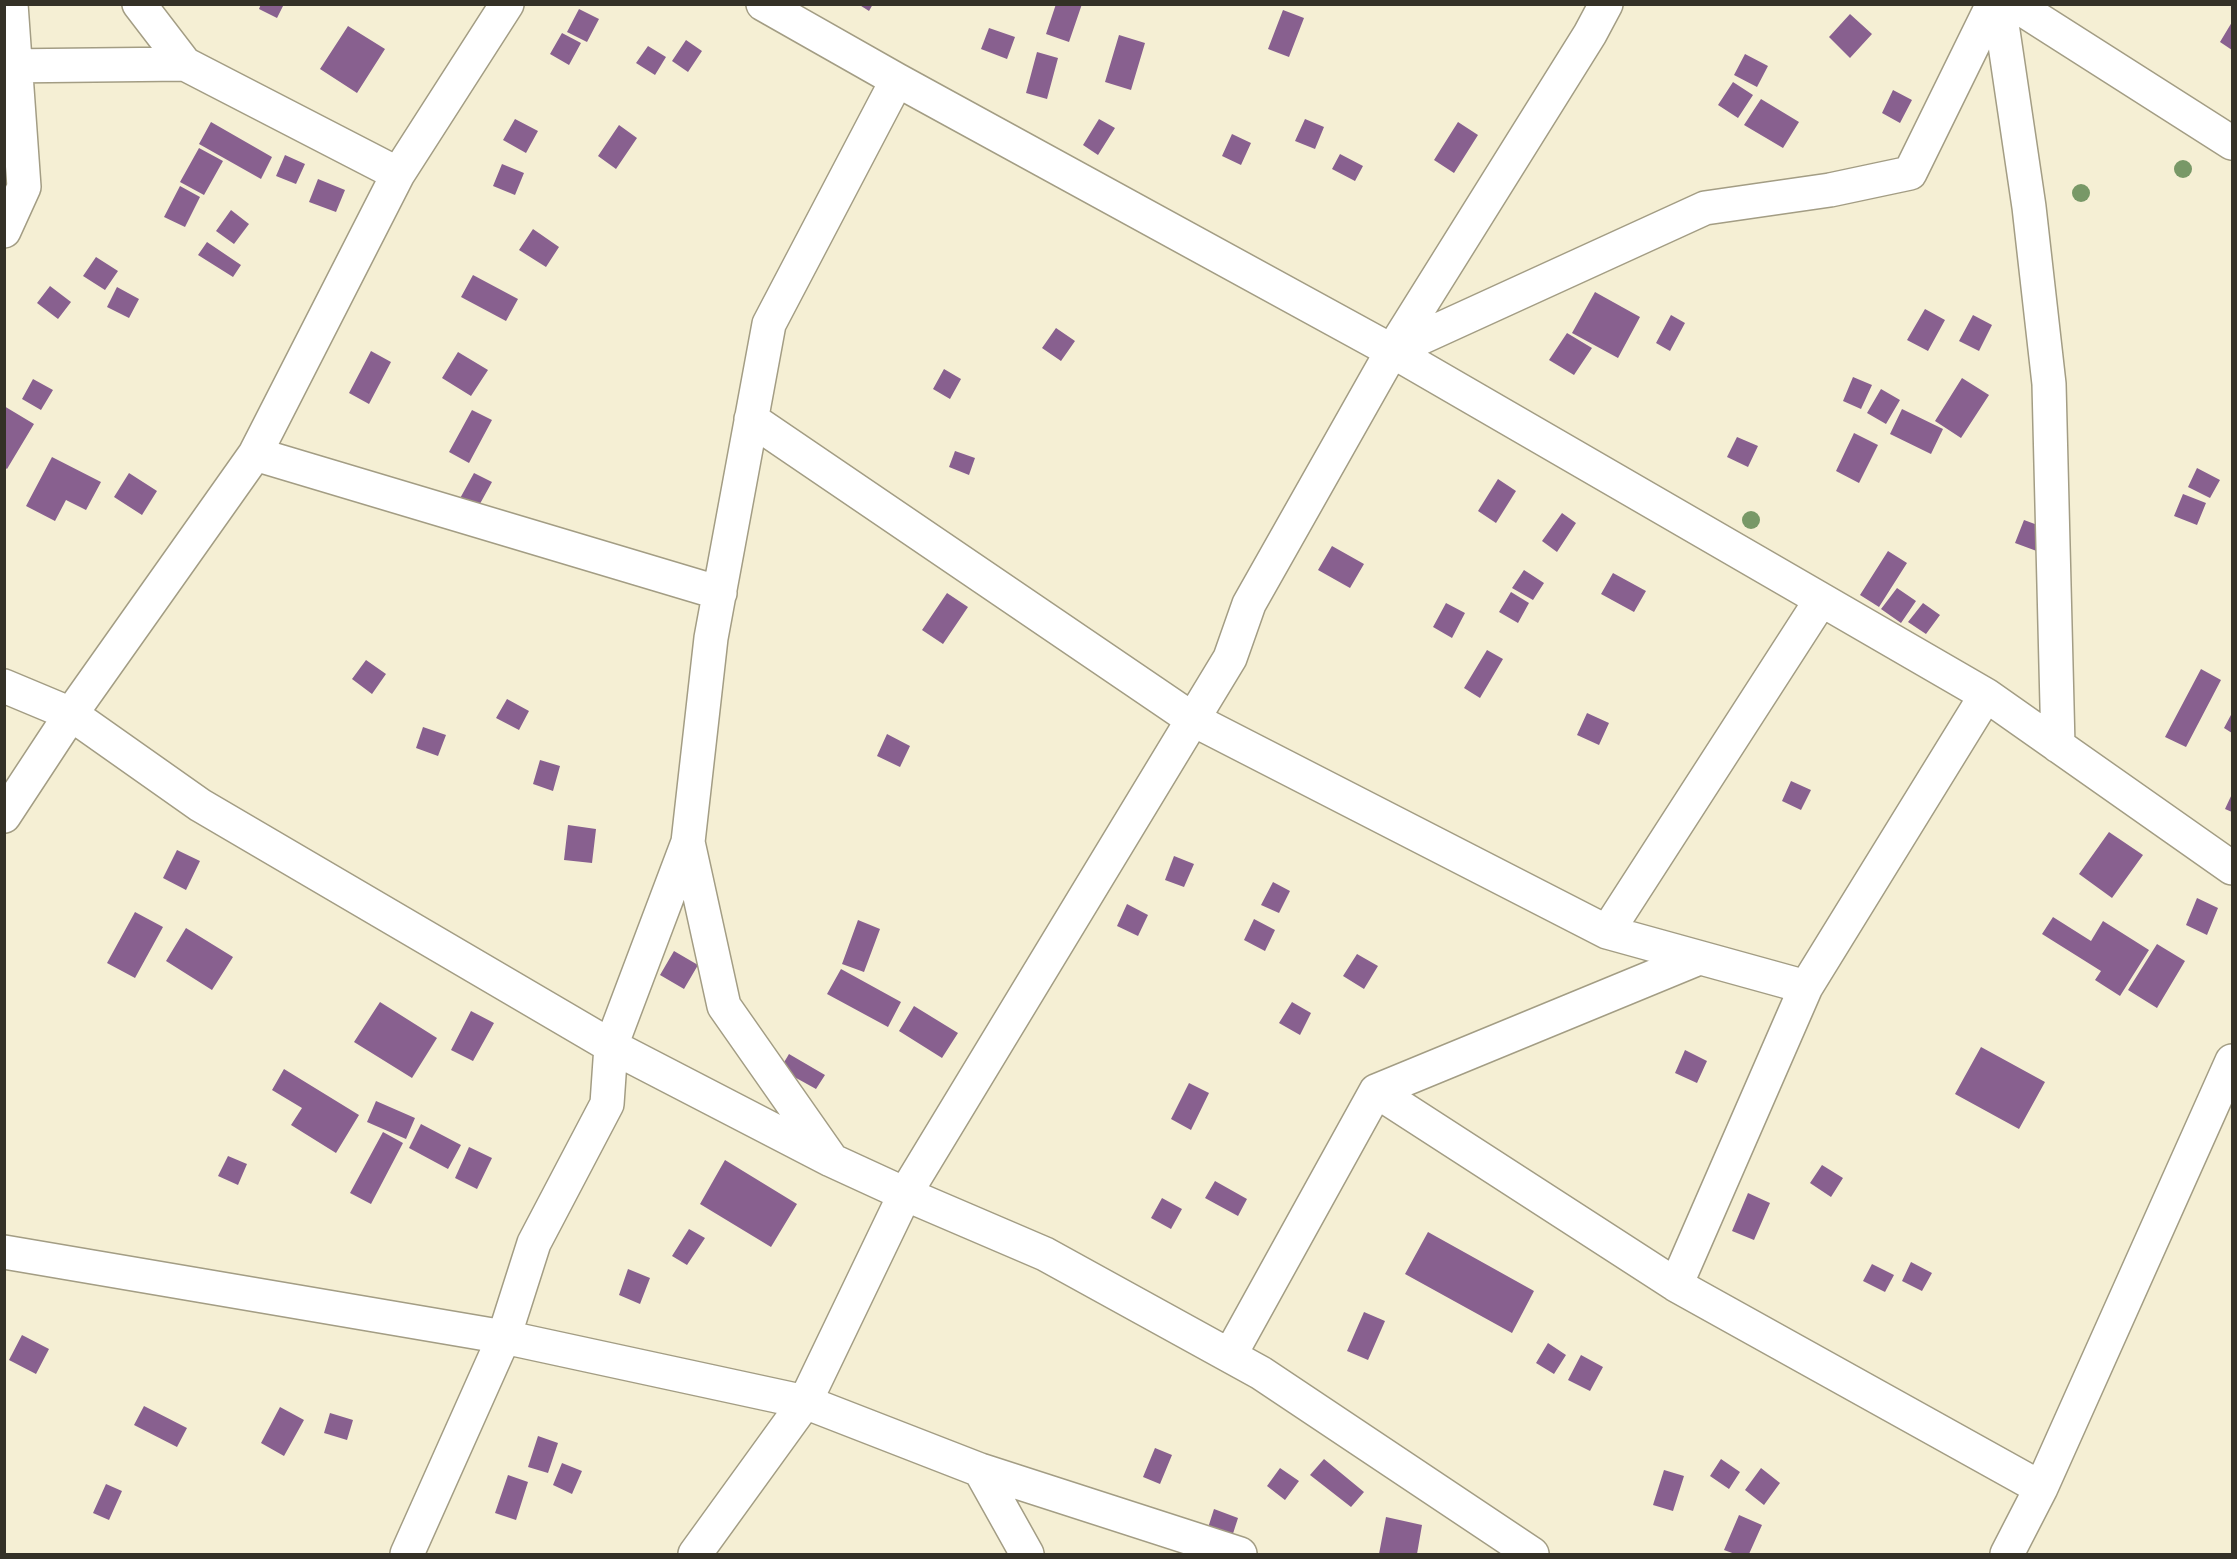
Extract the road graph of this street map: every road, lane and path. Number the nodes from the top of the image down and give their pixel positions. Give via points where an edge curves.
1 (11, 4) edge
2 (139, 4) edge
3 (507, 4) edge
4 (763, 4) edge
5 (1606, 4) edge
6 (1993, 4) edge
7 (1999, 4) edge
8 (2014, 4) edge
9 (184, 64) junction
10 (10, 66) edge
11 (897, 80) junction
12 (2232, 143) edge
13 (398, 174) junction
14 (4, 231) edge
15 (1392, 351) junction
16 (751, 419) junction
17 (255, 454) junction
18 (720, 593) junction
19 (1821, 600) junction
20 (4, 686) edge
21 (1986, 695) junction
22 (71, 714) junction
23 (1192, 720) junction
24 (2058, 746) junction
25 (4, 816) edge
26 (688, 842) junction
27 (2232, 868) edge
28 (1607, 932) junction
29 (1699, 958) junction
30 (1806, 987) junction
31 (610, 1046) junction
32 (2232, 1061) edge
33 (1376, 1091) junction
34 (831, 1160) junction
35 (905, 1194) junction
36 (4, 1252) edge
37 (1676, 1285) junction
38 (504, 1337) junction
39 (1230, 1355) junction
40 (805, 1402) junction
41 (980, 1470) junction
42 (2041, 1488) junction
43 (406, 1554) edge
44 (695, 1554) edge
45 (1027, 1554) edge
46 (1240, 1554) edge
47 (1532, 1554) edge
48 (2007, 1554) edge

1 - 10 street
2 - 9 street
3 - 13 street
4 - 11 street
5 - 15 street
6 - 15 street via 1910,173 1830,190 1705,208
7 - 24 street via 2029,207 2049,384
8 - 12 street
9 - 10 street
9 - 13 street
10 - 14 street via 24,187
11 - 15 street
11 - 16 street via 769,324
13 - 17 street
15 - 19 street
15 - 23 street via 1249,604 1230,658
16 - 18 street
16 - 23 street
17 - 18 street
17 - 22 street
18 - 26 street via 711,638
19 - 21 street
19 - 28 street
20 - 22 street
21 - 24 street
21 - 30 street
22 - 25 street
22 - 31 street via 200,805
23 - 28 street
23 - 35 street
24 - 27 street
26 - 31 street
26 - 34 street via 724,1006
28 - 29 street
29 - 30 street
29 - 33 street
30 - 37 street
31 - 34 street
31 - 38 street via 607,1104 534,1244
32 - 42 street
33 - 37 street
33 - 39 street
34 - 35 street
35 - 39 street via 1045,1254
35 - 40 street
36 - 38 street
37 - 42 street
38 - 40 street
38 - 43 street
39 - 47 street
40 - 41 street
40 - 44 street
41 - 45 street
41 - 46 street
42 - 48 street

